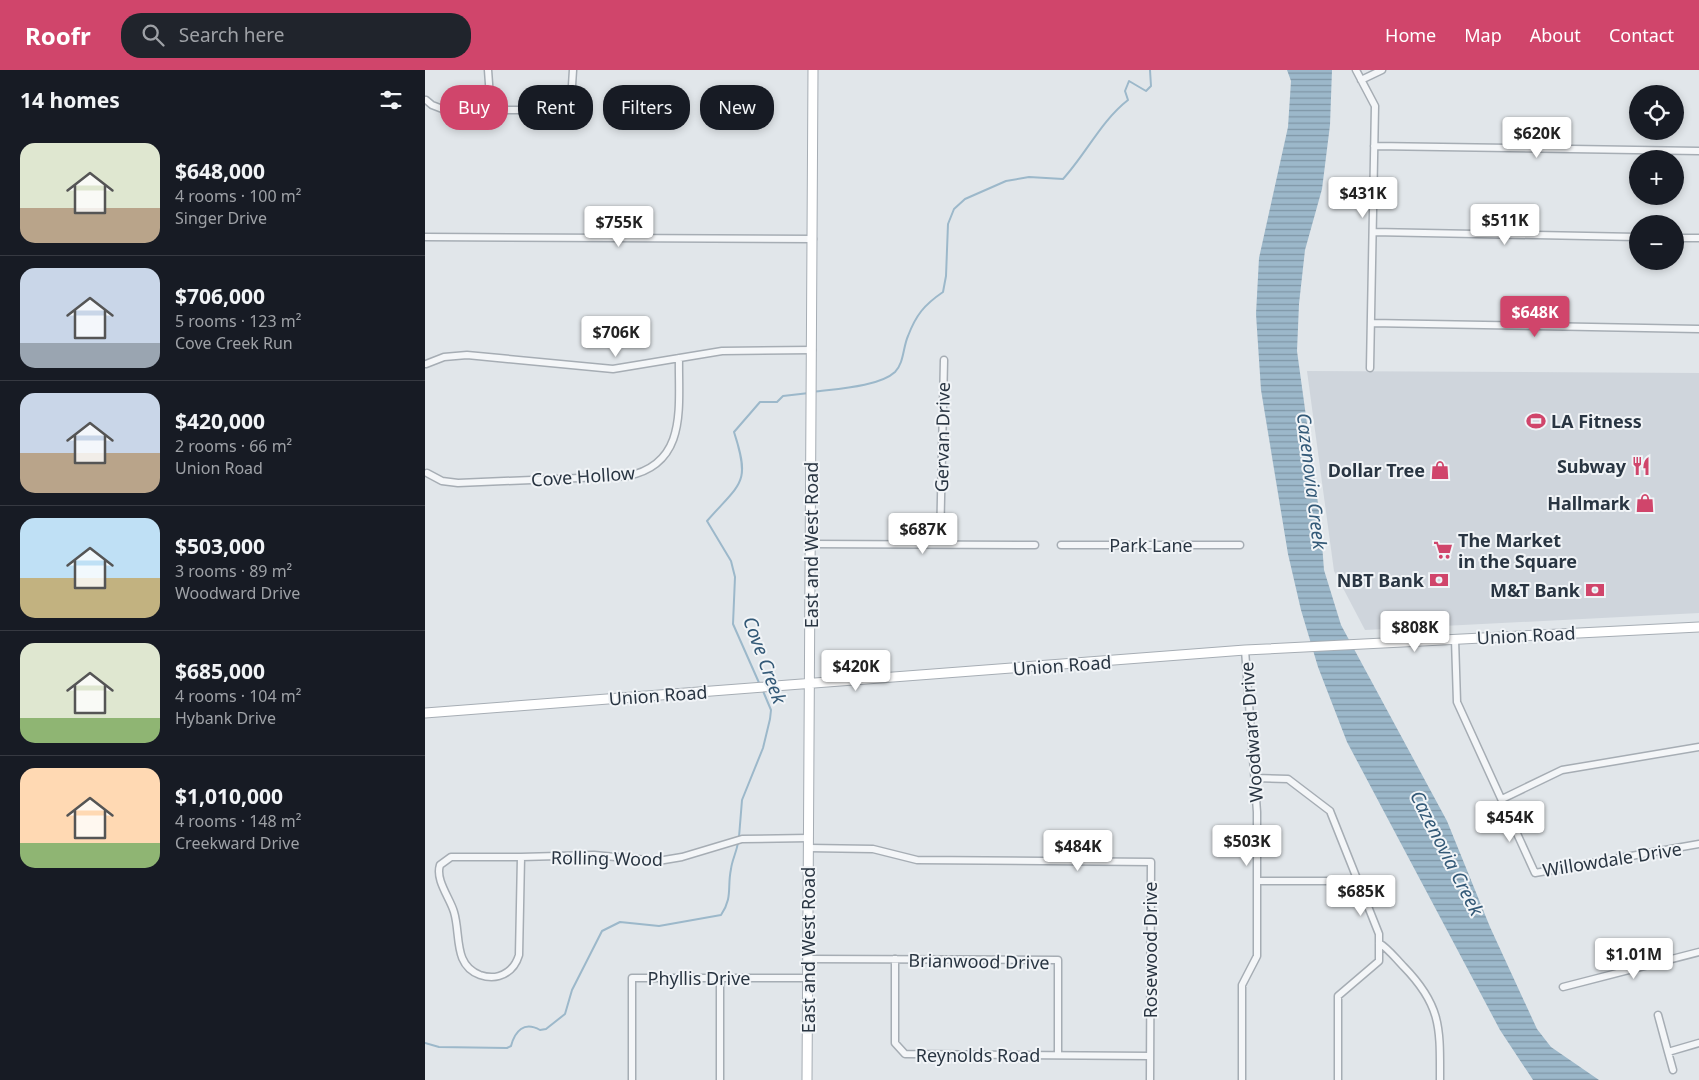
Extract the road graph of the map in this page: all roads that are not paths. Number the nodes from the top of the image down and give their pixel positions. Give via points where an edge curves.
1 (489, 70) edge
2 (573, 70) edge
3 (813, 70) edge
4 (1356, 70) edge
5 (1382, 70) edge
6 (1361, 80) junction
7 (490, 85) edge
8 (426, 100) dead end
9 (440, 108) edge
10 (508, 110) edge
11 (1374, 146) junction
12 (1699, 151) edge
13 (1373, 232) junction
14 (425, 237) edge
15 (1629, 237) edge
16 (1684, 238) edge
17 (1699, 238) edge
18 (813, 239) junction
19 (1371, 323) junction
20 (1699, 330) edge
21 (812, 350) junction
22 (679, 358) junction
23 (943, 360) dead end
24 (426, 364) edge
25 (1370, 368) dead end
26 (427, 473) dead end
27 (811, 544) junction
28 (940, 544) junction
29 (1035, 545) dead end
30 (1061, 545) dead end
31 (1241, 545) dead end
32 (1699, 627) edge
33 (1455, 638) junction
34 (1245, 650) junction
35 (811, 684) junction
36 (425, 713) edge
37 (1699, 747) edge
38 (1255, 778) junction
39 (1502, 799) junction
40 (809, 838) junction
41 (1699, 844) edge
42 (809, 848) junction
43 (521, 857) junction
44 (1257, 881) junction
45 (1358, 881) junction
46 (1379, 943) junction
47 (1699, 952) edge
48 (808, 959) junction
49 (895, 959) junction
50 (720, 978) junction
51 (808, 978) junction
52 (1563, 987) dead end
53 (1658, 1015) dead end
54 (1699, 1043) edge
55 (1668, 1052) junction
56 (1058, 1055) junction
57 (1150, 1056) junction
58 (1673, 1070) dead end
59 (631, 1080) edge
60 (720, 1080) edge
61 (807, 1080) edge
62 (1149, 1080) edge
63 (1242, 1080) edge
64 (1338, 1080) edge
65 (1440, 1080) edge

1 - 7 street
2 - 10 street via 572,96 564,108 556,111
3 - 18 main road, East and West Road
4 - 6 street
5 - 6 street
6 - 11 street via 1375,106
8 - 9 street
11 - 12 street
11 - 13 street
13 - 15 street
13 - 19 street
14 - 18 street
16 - 17 street
18 - 21 main road, East and West Road
19 - 20 street
19 - 25 street
21 - 22 street via 738,350
21 - 27 main road, East and West Road
22 - 24 street via 613,369 467,355 444,357
22 - 26 street, Cove Hollow via 675,436 666,455 644,472 627,476 458,483 442,481
23 - 28 street, Gervan Drive
27 - 28 street
27 - 35 main road, East and West Road
28 - 29 street
30 - 31 street, Park Lane
32 - 33 main road, Union Road
33 - 34 main road, Union Road
33 - 39 street, Willowdale Drive via 1457,702
34 - 35 main road, Union Road
34 - 38 street, Woodward Drive
35 - 36 main road, Union Road
35 - 40 main road, East and West Road
37 - 39 street via 1562,770
38 - 44 street, Woodward Drive
38 - 45 street via 1288,778 1330,811
39 - 41 street, Willowdale Drive via 1535,873
40 - 42 main road, East and West Road
40 - 43 street, Rolling Wood via 742,839 658,861 594,855
42 - 48 main road, East and West Road
42 - 57 street, Rosewood Drive via 873,849 917,860 1151,862
43 - 43 street, Rolling Wood via 451,857 439,870 454,912 461,958 469,969 484,976 504,974 514,966 519,955
44 - 45 street
44 - 63 street, Woodward Drive via 1257,956 1242,985
45 - 46 street via 1379,934
46 - 64 street via 1379,961 1338,996
46 - 65 street via 1414,977 1435,1011 1440,1033
47 - 52 street
48 - 49 street, Brianwood Drive
48 - 51 main road, East and West Road
49 - 56 street, Reynolds Road via 895,1043 905,1054
49 - 56 street, Brianwood Drive via 1058,960
50 - 51 street, Phyllis Drive
50 - 59 street, Phyllis Drive via 632,978
50 - 60 street
51 - 61 main road, East and West Road
53 - 55 street
54 - 55 street
55 - 58 street
56 - 57 street, Reynolds Road
57 - 62 street, Rosewood Drive

